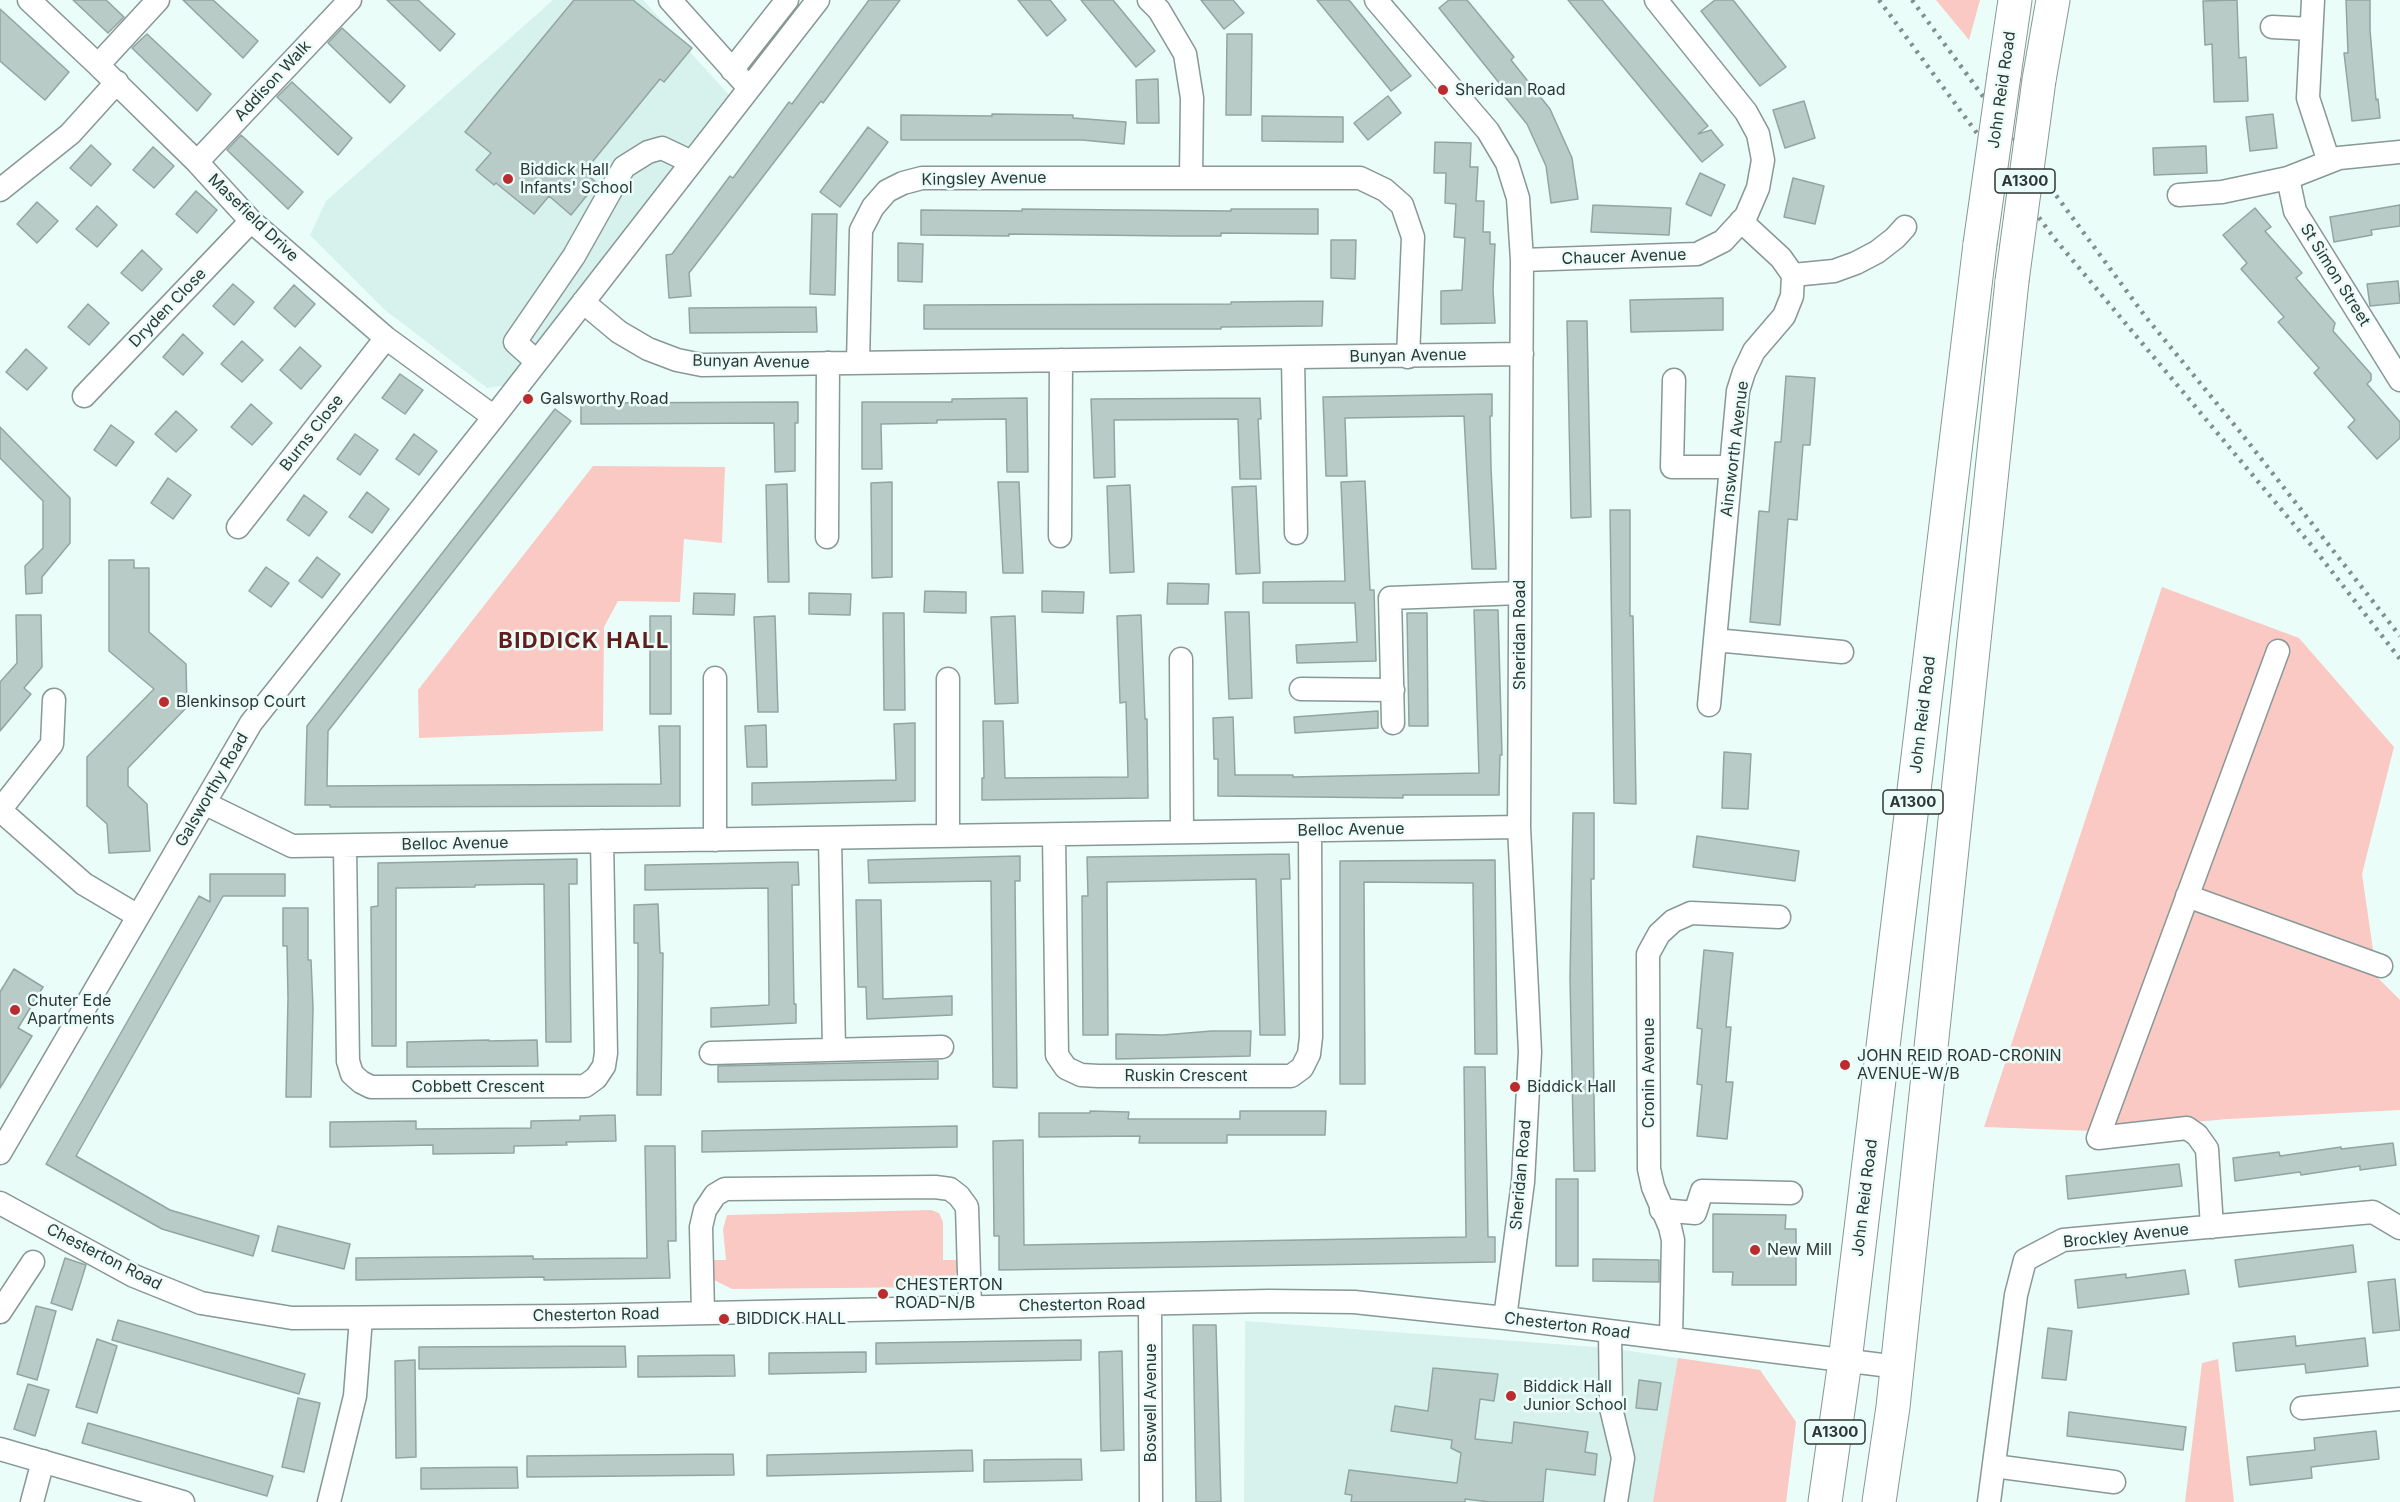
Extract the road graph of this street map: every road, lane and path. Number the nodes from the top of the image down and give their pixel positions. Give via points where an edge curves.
1 (29, 0) edge
2 (158, 0) edge
3 (350, 0) edge
4 (670, 0) edge
5 (787, 0) edge
6 (818, 0) edge
7 (1149, 0) edge
8 (1376, 0) edge
9 (1656, 0) edge
10 (2015, 0) edge
11 (2053, 0) edge
12 (2313, 0) edge
13 (2272, 27) dead end
14 (2311, 29) junction
15 (98, 65) junction
16 (732, 70) junction
17 (117, 82) junction
18 (748, 88) junction
19 (2400, 152) edge
20 (197, 162) junction
21 (2330, 162) junction
22 (689, 165) junction
23 (1191, 178) junction
24 (2288, 178) junction
25 (0, 190) edge
26 (2179, 195) dead end
27 (251, 221) junction
28 (1741, 221) junction
29 (1905, 227) dead end
30 (1522, 260) junction
31 (1793, 275) junction
32 (583, 302) junction
33 (386, 338) junction
34 (1522, 354) junction
35 (1408, 357) junction
36 (1293, 358) junction
37 (1061, 360) junction
38 (536, 362) junction
39 (828, 363) junction
40 (858, 363) junction
41 (2397, 370) edge
42 (1674, 380) dead end
43 (84, 396) dead end
44 (494, 417) junction
45 (1731, 466) junction
46 (238, 527) dead end
47 (1296, 533) dead end
48 (1060, 536) dead end
49 (827, 537) dead end
50 (1520, 593) junction
51 (1715, 640) junction
52 (2278, 651) dead end
53 (1842, 652) dead end
54 (1181, 660) dead end
55 (715, 678) dead end
56 (948, 679) dead end
57 (1302, 689) dead end
58 (1393, 690) junction
59 (54, 700) dead end
60 (1709, 705) dead end
61 (1393, 723) dead end
62 (204, 803) junction
63 (0, 810) edge
64 (1519, 827) junction
65 (1310, 831) junction
66 (1182, 832) junction
67 (1054, 835) junction
68 (948, 836) junction
69 (830, 838) junction
70 (716, 840) junction
71 (602, 841) junction
72 (345, 846) junction
73 (2187, 896) junction
74 (138, 916) junction
75 (1779, 917) dead end
76 (2381, 966) dead end
77 (942, 1047) dead end
78 (834, 1049) junction
79 (711, 1053) dead end
80 (0, 1153) edge
81 (1791, 1193) dead end
82 (0, 1203) edge
83 (1661, 1210) junction
84 (2212, 1227) junction
85 (2400, 1228) edge
86 (33, 1262) dead end
87 (1150, 1304) junction
88 (970, 1308) junction
89 (0, 1312) edge
90 (703, 1313) junction
91 (1505, 1317) junction
92 (361, 1318) junction
93 (1610, 1331) junction
94 (1671, 1339) junction
95 (1845, 1361) junction
96 (1898, 1367) junction
97 (2400, 1399) edge
98 (2302, 1408) dead end
99 (0, 1449) edge
100 (44, 1461) junction
101 (1994, 1466) junction
102 (2114, 1482) dead end
103 (32, 1502) edge
104 (183, 1502) edge
105 (331, 1502) edge
106 (1151, 1502) edge
107 (1616, 1502) edge
108 (1825, 1502) edge
109 (1879, 1502) edge
110 (1989, 1502) edge

1 - 15 street, Masefield Drive
2 - 15 street
3 - 20 street, Addison Walk
4 - 16 street
5 - 16 street
6 - 18 street, Galsworthy Road
7 - 23 street via 1185,54 1192,98
8 - 30 street, Sheridan Road via 1488,131 1507,163 1518,198
9 - 28 street, Chaucer Avenue via 1746,112 1758,134 1764,160 1758,188
10 - 95 highway, John Reid Road / A1300, bridge via 1980,244
11 - 96 highway, A1300, bridge via 2012,281
12 - 14 street
13 - 14 street
14 - 21 street via 2308,98
15 - 17 street, Masefield Drive
16 - 18 street
17 - 20 street, Masefield Drive
17 - 25 street via 70,134
18 - 22 street, Galsworthy Road
19 - 21 street
20 - 27 street, Masefield Drive
21 - 24 street
22 - 32 street, Galsworthy Road
22 - 38 street via 662,148 624,167 574,256 515,342
23 - 35 street, Kingsley Avenue via 1360,178 1384,190 1402,205 1413,237
23 - 40 street, Kingsley Avenue via 922,178 887,191 861,230
24 - 26 street via 2202,195
24 - 41 street, St Simon Street via 2295,211
27 - 33 street, Masefield Drive
27 - 43 street, Dryden Close
28 - 30 street, Chaucer Avenue via 1723,241 1697,254
28 - 31 street via 1781,258
29 - 31 street via 1877,252 1856,263 1834,271
30 - 34 street, Sheridan Road
31 - 45 street, Ainsworth Avenue via 1792,296 1784,316 1754,351 1744,372 1738,391
32 - 38 street, Galsworthy Road
32 - 39 street, Bunyan Avenue via 620,332 677,360 702,365
33 - 44 street, Masefield Drive
33 - 46 street, Burns Close
34 - 35 street, Bunyan Avenue
34 - 50 street, Sheridan Road
35 - 36 street, Bunyan Avenue
36 - 37 street, Bunyan Avenue
36 - 47 street
37 - 40 street, Bunyan Avenue
37 - 48 street
38 - 44 street, Galsworthy Road
39 - 40 street, Bunyan Avenue
39 - 49 street, Bunyan Avenue
42 - 45 street via 1672,467
44 - 62 street, Galsworthy Road via 251,723
45 - 51 street, Ainsworth Avenue
50 - 58 street via 1390,598
50 - 64 street, Sheridan Road
51 - 53 street
51 - 60 street, Ainsworth Avenue
52 - 73 street
54 - 66 street
55 - 70 street
56 - 68 street
57 - 58 street
58 - 61 street
59 - 63 street via 52,744
62 - 72 street, Belloc Avenue via 292,846
62 - 74 street, Galsworthy Road
63 - 74 street via 84,884
64 - 65 street, Belloc Avenue
64 - 91 street, Sheridan Road via 1530,1052 1523,1182
65 - 66 street, Belloc Avenue
65 - 67 street, Ruskin Crescent via 1311,1037 1302,1068 1291,1076 1098,1076 1081,1075 1066,1068 1057,1055
66 - 67 street, Belloc Avenue
67 - 68 street, Belloc Avenue
68 - 69 street, Belloc Avenue
69 - 70 street, Belloc Avenue
69 - 78 street
70 - 71 street, Belloc Avenue
71 - 72 street, Belloc Avenue
71 - 72 street, Cobbett Crescent via 606,1053 604,1066 585,1086 370,1087 352,1074 348,1060
73 - 76 street
73 - 84 street via 2098,1138 2187,1128 2197,1135 2207,1149
74 - 80 street, Galsworthy Road
75 - 83 street, Cronin Avenue via 1691,913 1673,921 1659,934 1648,954 1649,1169
77 - 78 street
78 - 79 street
81 - 83 street via 1702,1191 1695,1213
82 - 92 street, Chesterton Road via 134,1276 201,1303 292,1318
83 - 94 street, Cronin Avenue via 1673,1240
84 - 85 street, Brockley Avenue via 2373,1212
84 - 101 street, Brockley Avenue via 2062,1240 2025,1260 2016,1295
86 - 89 street
87 - 88 street, Chesterton Road
87 - 91 street, Chesterton Road via 1354,1302
87 - 106 street, Boswell Avenue
88 - 90 street, Chesterton Road
88 - 90 street via 967,1207 950,1189 725,1189 715,1195 705,1210 701,1227
90 - 92 street, Chesterton Road
91 - 93 street, Chesterton Road
92 - 105 street via 355,1396
93 - 94 street, Chesterton Road
93 - 107 street via 1611,1408 1623,1458
94 - 95 street, Chesterton Road
95 - 96 street, Chesterton Road
95 - 108 highway, John Reid Road / A1300
96 - 109 highway, A1300
97 - 98 street
99 - 100 street
100 - 103 street
100 - 104 street
101 - 102 street
101 - 110 street, Brockley Avenue

